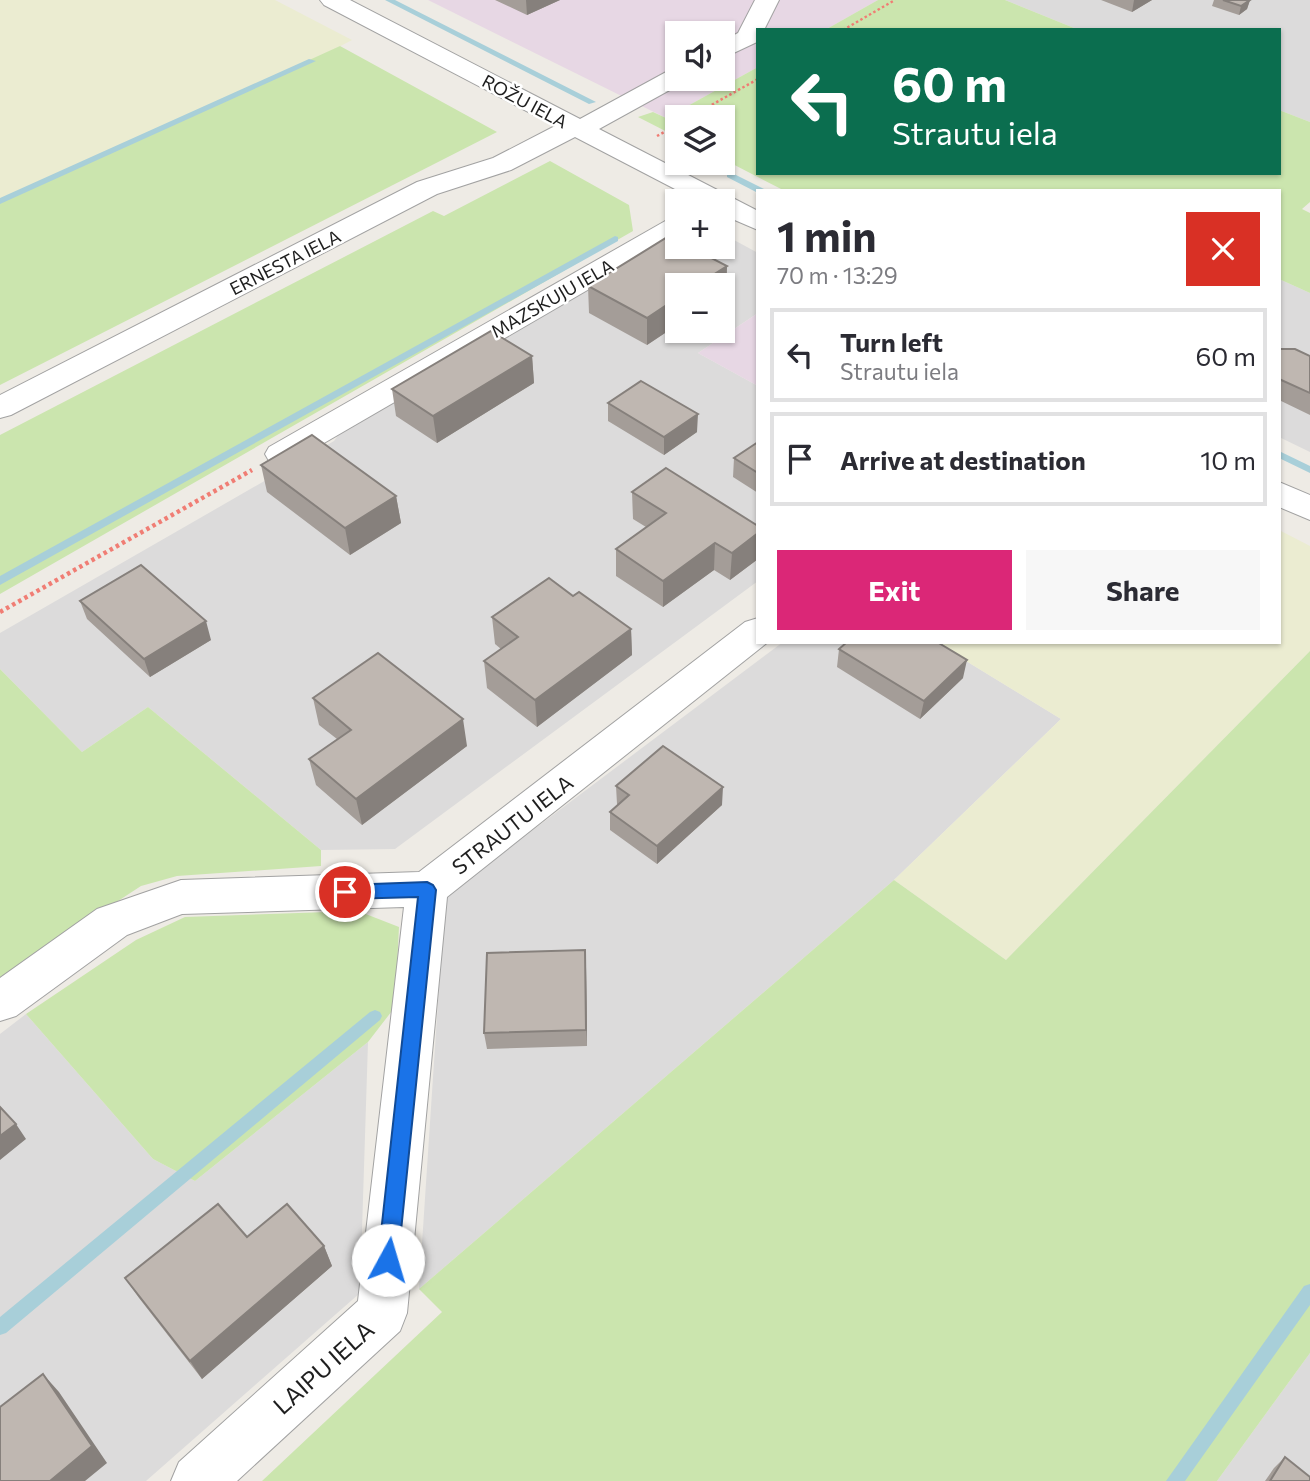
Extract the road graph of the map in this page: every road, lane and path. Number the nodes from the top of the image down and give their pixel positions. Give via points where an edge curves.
1 (332, 0) edge
2 (767, 0) edge
3 (895, 0) edge
4 (846, 28) edge
5 (735, 44) edge
6 (756, 80) edge
7 (665, 82) edge
8 (711, 105) edge
9 (577, 128) junction
10 (695, 189) edge
11 (735, 210) edge
12 (756, 221) edge
13 (665, 233) edge
14 (0, 408) edge
15 (281, 454) joint
16 (1281, 494) edge
17 (1310, 509) edge
18 (0, 612) edge
19 (756, 633) edge
20 (427, 890) junction
21 (0, 1002) edge
22 (198, 1481) edge

1 - 9 street, ROŽU IELA
2 - 5 street via 748,37
3 - 4 path
6 - 8 path
7 - 9 street, ERNESTA IELA
9 - 10 street, ROŽU IELA
9 - 14 street, ERNESTA IELA via 502,164 427,188
11 - 12 street
13 - 15 street, MAZSKUJU IELA
15 - 18 path
16 - 17 street
19 - 20 street, STRAUTU IELA
20 - 21 street via 181,897 112,922
20 - 22 street, LAIPU IELA via 382,1313

